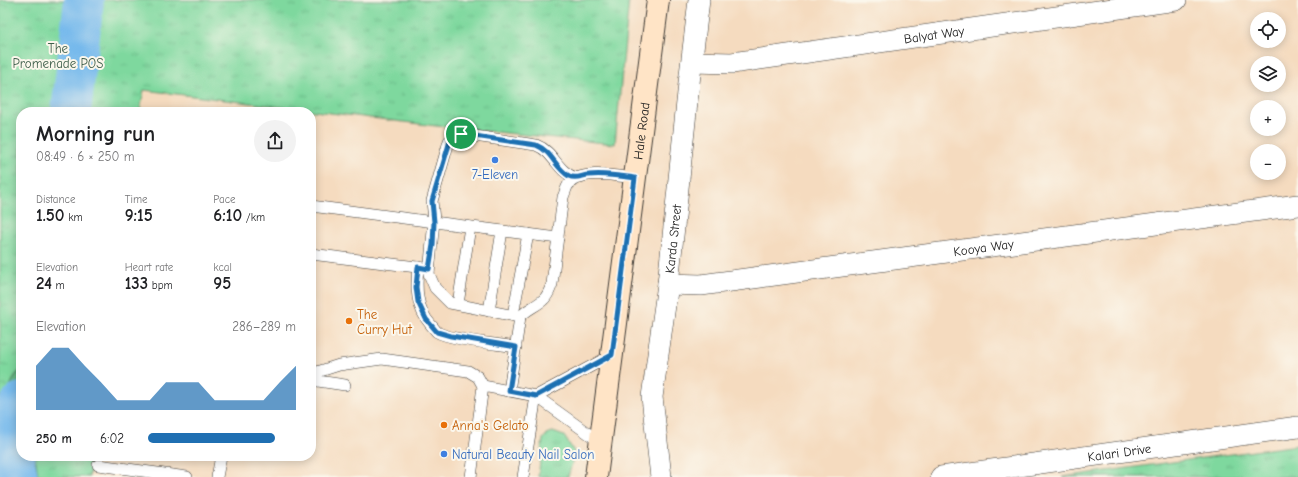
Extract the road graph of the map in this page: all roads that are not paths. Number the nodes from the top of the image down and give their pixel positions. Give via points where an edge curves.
1 (658, 0) edge
2 (699, 0) edge
3 (1176, 0) edge
4 (692, 62) junction
5 (576, 178) junction
6 (635, 178) junction
7 (1298, 205) edge
8 (316, 207) edge
9 (434, 222) junction
10 (470, 227) junction
11 (502, 231) junction
12 (528, 234) junction
13 (558, 238) junction
14 (316, 255) edge
15 (418, 267) junction
16 (429, 269) junction
17 (668, 284) junction
18 (458, 304) junction
19 (489, 311) junction
20 (516, 316) junction
21 (516, 347) junction
22 (612, 355) junction
23 (316, 372) edge
24 (316, 381) edge
25 (345, 385) dead end
26 (483, 386) junction
27 (509, 391) junction
28 (536, 396) junction
29 (1298, 427) edge
30 (600, 442) junction
31 (220, 461) edge
32 (98, 465) dead end
33 (187, 477) edge
34 (217, 477) edge
35 (471, 477) edge
36 (523, 477) edge
37 (596, 477) edge
38 (661, 477) edge
39 (941, 477) edge

1 - 6 main road, Hale Road
2 - 4 street, Karda Street
3 - 4 street, Balyat Way via 732,63
4 - 17 street, Karda Street
5 - 6 lane via 595,174
5 - 9 lane via 569,176 546,150 536,145 461,134 450,141 432,201
5 - 13 lane via 568,185 563,197
6 - 22 main road, Hale Road
7 - 17 street, Kooya Way via 701,284
8 - 9 lane
9 - 10 lane
9 - 16 lane
10 - 11 lane
10 - 18 lane
11 - 12 lane
11 - 19 lane
12 - 13 lane
12 - 20 lane
13 - 20 lane via 549,292 543,300
14 - 15 lane
15 - 16 lane
15 - 21 lane via 418,302 426,319 437,332
16 - 18 lane via 435,288 450,303
17 - 38 street, Karda Street via 652,397
18 - 19 lane
19 - 20 lane
20 - 21 lane
21 - 27 lane
22 - 28 lane
22 - 30 main road, Hale Road
23 - 26 lane via 339,365 382,359 468,371 478,377
24 - 25 lane
26 - 27 lane
26 - 35 lane
27 - 28 lane
28 - 30 lane
28 - 36 lane
29 - 39 street, Kalari Drive
30 - 37 main road, Hale Road
31 - 34 lane
32 - 33 lane

